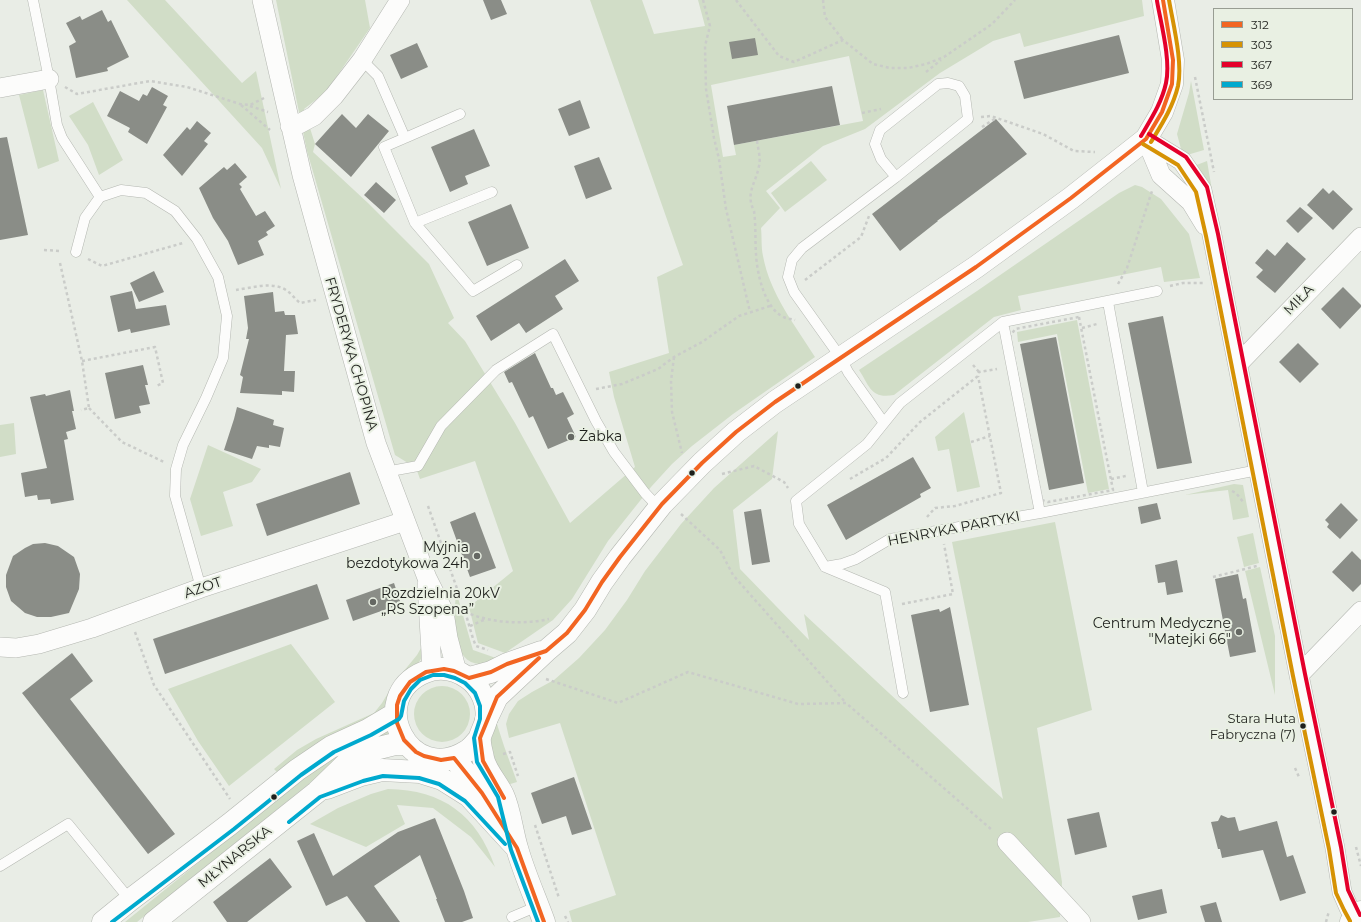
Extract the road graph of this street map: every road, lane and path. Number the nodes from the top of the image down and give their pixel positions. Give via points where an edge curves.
1 (33, 0) edge
2 (262, 0) edge
3 (400, 0) edge
4 (703, 0) edge
5 (736, 0) edge
6 (823, 0) edge
7 (1015, 0) edge
8 (1163, 0) edge
9 (843, 40) junction
10 (944, 57) junction
11 (362, 60) junction
12 (922, 76) dead end
13 (49, 78) junction
14 (0, 88) edge
15 (269, 94) dead end
16 (240, 104) junction
17 (250, 105) junction
18 (884, 108) dead end
19 (862, 113) dead end
20 (274, 114) dead end
21 (460, 114) dead end
22 (968, 118) junction
23 (283, 130) junction
24 (405, 138) junction
25 (1146, 139) junction
26 (757, 141) dead end
27 (1097, 152) dead end
28 (896, 176) junction
29 (1153, 186) dead end
30 (492, 192) dead end
31 (100, 197) junction
32 (870, 215) dead end
33 (415, 223) junction
34 (1361, 237) edge
35 (197, 239) junction
36 (76, 252) joint
37 (60, 263) dead end
38 (517, 265) dead end
39 (1207, 283) dead end
40 (808, 287) dead end
41 (1157, 291) joint
42 (221, 292) junction
43 (322, 299) dead end
44 (1108, 302) junction
45 (770, 306) junction
46 (750, 312) junction
47 (816, 322) junction
48 (1003, 322) junction
49 (674, 357) junction
50 (841, 358) junction
51 (82, 361) junction
52 (1238, 364) junction
53 (1011, 366) junction
54 (978, 376) junction
55 (156, 386) dead end
56 (582, 392) junction
57 (89, 408) junction
58 (81, 410) dead end
59 (884, 423) junction
60 (990, 436) junction
61 (971, 442) dead end
62 (176, 469) junction
63 (1258, 470) junction
64 (693, 471) junction
65 (388, 473) junction
66 (718, 475) dead end
67 (1128, 476) dead end
68 (1111, 479) junction
69 (1213, 479) junction
70 (846, 481) dead end
71 (1143, 492) junction
72 (796, 501) junction
73 (1244, 503) dead end
74 (428, 506) dead end
75 (669, 510) junction
76 (1040, 513) junction
77 (406, 521) junction
78 (923, 521) dead end
79 (944, 546) dead end
80 (1264, 565) dead end
81 (825, 567) junction
82 (1213, 577) dead end
83 (427, 578) junction
84 (201, 588) junction
85 (898, 605) dead end
86 (1361, 611) edge
87 (465, 612) junction
88 (129, 615) junction
89 (555, 618) dead end
90 (486, 619) junction
91 (470, 626) junction
92 (0, 647) edge
93 (489, 650) dead end
94 (546, 651) junction
95 (432, 669) junction
96 (463, 675) junction
97 (1299, 675) junction
98 (542, 678) dead end
99 (903, 693) dead end
100 (846, 703) junction
101 (396, 714) junction
102 (483, 729) junction
103 (406, 744) junction
104 (510, 752) dead end
105 (454, 758) junction
106 (520, 782) dead end
107 (317, 792) junction
108 (231, 799) dead end
109 (532, 819) dead end
110 (1007, 842) joint
111 (1356, 844) dead end
112 (517, 848) junction
113 (0, 866) edge
114 (1361, 866) edge
115 (130, 900) junction
116 (560, 900) dead end
117 (541, 914) edge
118 (565, 915) dead end
119 (512, 917) dead end
120 (1355, 917) edge
121 (157, 921) edge
122 (104, 922) edge
123 (568, 922) edge
124 (1081, 922) edge

1 - 13 lane
2 - 23 street, FRYDERYKA CHOPINA
3 - 11 street
4 - 46 path via 710,26 705,46 706,88 726,209
5 - 9 path via 779,56 794,62
6 - 9 path via 825,17
7 - 10 path via 992,24
8 - 25 main road via 1173,60 1172,84 1162,112
9 - 10 path via 873,64 890,68 908,68
10 - 12 path
11 - 23 street via 334,96 314,116
11 - 24 lane via 378,76
13 - 14 street
13 - 16 path via 77,94 150,81 187,87
13 - 31 lane via 57,125 62,138
15 - 17 path
16 - 17 path
16 - 23 path
17 - 20 path
18 - 19 path
21 - 24 lane
22 - 27 path via 991,116 1043,134 1074,151
22 - 28 lane
22 - 28 lane via 965,96 959,86 938,84 880,130 876,144 881,159
23 - 65 street, FRYDERYKA CHOPINA via 302,175 376,443
24 - 33 lane via 384,147
25 - 50 main road via 1071,198 982,262
25 - 52 street via 1161,176 1191,202 1212,235
26 - 45 path via 759,165 750,198 754,211 758,269
28 - 47 lane via 802,248 792,260 788,277 794,292
29 - 44 path via 1127,268
30 - 33 lane
31 - 35 lane via 121,190 146,193 175,211
31 - 36 lane via 85,218
32 - 40 path via 861,237 804,281
33 - 38 lane via 473,291
34 - 52 street, MIŁA
35 - 36 path via 102,266
35 - 42 lane via 218,277
37 - 51 path
39 - 41 path via 1183,283
41 - 44 lane
42 - 43 path via 271,285 286,290 300,303
42 - 62 lane via 227,316 223,358 182,445
44 - 48 lane
44 - 71 lane
45 - 46 path
45 - 47 path via 786,318
46 - 49 path via 739,316 702,342
47 - 50 lane
48 - 53 lane, HENRYKA PARTYKI
48 - 59 lane via 900,403
49 - 56 path via 658,369 622,384
49 - 64 path via 671,381 672,412 684,462
50 - 59 lane
50 - 64 main road via 775,402 736,432
51 - 55 path via 155,347 163,383
51 - 57 path
52 - 63 street
53 - 54 path via 979,372
53 - 76 lane, HENRYKA PARTYKI
54 - 60 path
54 - 70 path via 920,422 886,458
56 - 65 lane via 553,334 496,370 441,426 418,466
56 - 75 lane via 614,452 644,493
57 - 58 path
57 - 62 path via 122,442
59 - 72 lane via 867,444
60 - 61 path
60 - 78 path via 1001,493 955,506 935,508
62 - 84 lane via 175,496
63 - 69 lane, HENRYKA PARTYKI
63 - 97 street
64 - 75 main road
65 - 77 street, FRYDERYKA CHOPINA
66 - 72 path via 754,466 784,482
67 - 68 path
68 - 68 path via 1113,490 1048,502 1042,500 1010,337 1015,329 1079,317
69 - 71 lane, HENRYKA PARTYKI
69 - 73 path via 1236,493
71 - 76 lane, HENRYKA PARTYKI
72 - 81 lane via 798,524
74 - 87 path
75 - 94 main road via 620,557 567,633
75 - 100 path via 720,550 733,575
76 - 81 lane, HENRYKA PARTYKI via 890,539 856,559
77 - 83 street, FRYDERYKA CHOPINA
77 - 84 street, AZOT
79 - 85 path via 953,594
80 - 82 path
81 - 99 lane via 885,592
83 - 95 street, FRYDERYKA CHOPINA
83 - 96 street, FRYDERYKA CHOPINA via 444,612 448,638
84 - 88 street, AZOT
86 - 97 street
87 - 90 path
87 - 91 path
88 - 92 street, AZOT via 39,644 16,648
88 - 108 path via 154,685
89 - 90 path via 537,622 501,622
90 - 91 path
91 - 93 path via 471,637 476,646
94 - 96 main road via 491,672
94 - 102 main road via 497,697
95 - 96 main road via 445,669
95 - 101 main road via 417,675 406,686 398,699
96 - 102 main road, FRYDERYKA CHOPINA via 480,690 486,705
97 - 120 street via 1342,892
98 - 100 path via 618,703 688,672 798,704
100 - 110 path
101 - 103 main road via 398,730
101 - 115 main road, MŁYNARSKA via 331,747 297,770
102 - 105 main road via 469,750
102 - 112 main road, FRYDERYKA CHOPINA via 483,761 504,795
103 - 105 main road via 428,758
103 - 107 main road, MŁYNARSKA via 375,749 347,763
104 - 106 path
105 - 112 main road, FRYDERYKA CHOPINA via 482,793
107 - 112 main road, MŁYNARSKA via 382,770 420,772 442,779 469,796
107 - 121 main road, MŁYNARSKA
109 - 116 path
110 - 124 street
111 - 114 path
112 - 117 main road, FRYDERYKA CHOPINA
113 - 115 lane via 68,824
115 - 122 main road, MŁYNARSKA
117 - 119 lane
118 - 123 path

